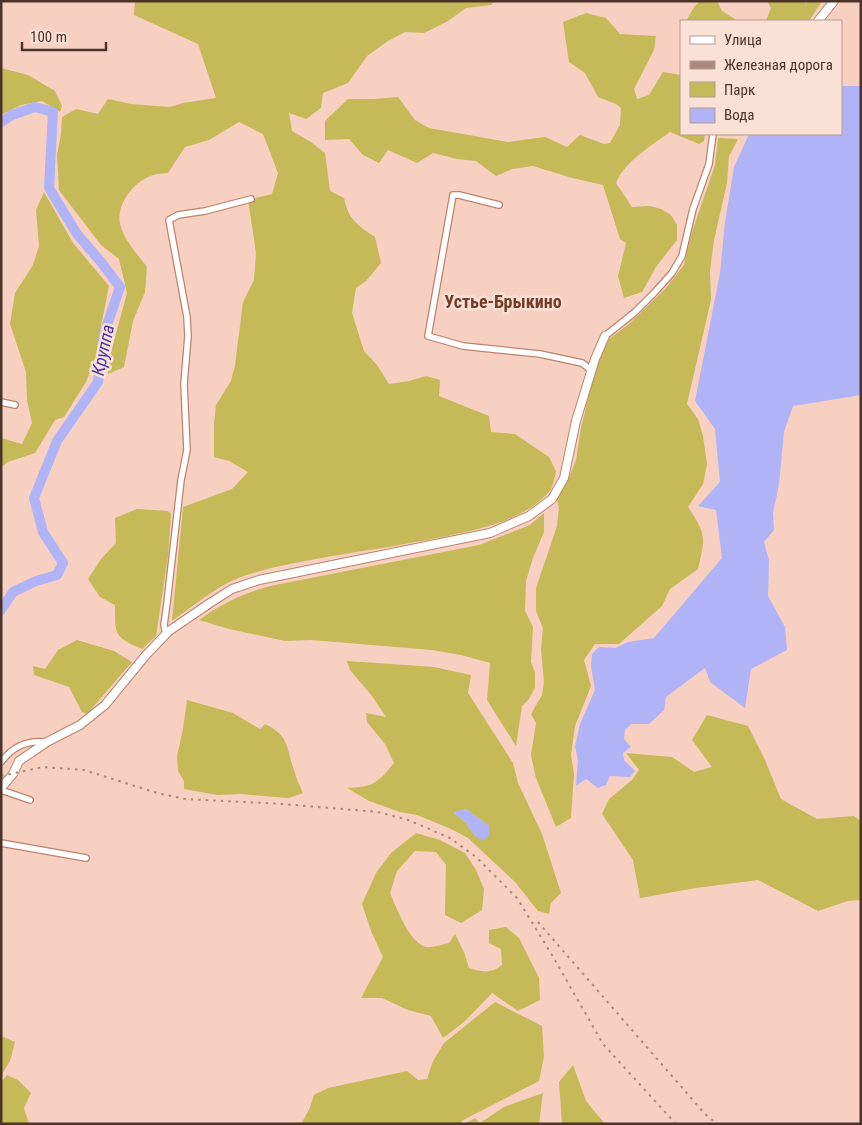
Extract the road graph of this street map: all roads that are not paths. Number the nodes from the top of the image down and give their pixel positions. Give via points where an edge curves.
1 (834, 1) edge
2 (819, 20) edge
3 (714, 135) edge
4 (251, 199) dead end
5 (499, 204) dead end
6 (605, 336) joint
7 (591, 370) junction
8 (1, 402) edge
9 (15, 405) dead end
10 (166, 635) junction
11 (46, 742) junction
12 (1, 762) edge
13 (1, 789) edge
14 (30, 800) dead end
15 (1, 844) edge
16 (86, 858) dead end

1 - 2 street
3 - 6 street via 709,164 693,209 682,256 655,292
4 - 10 street via 178,215 169,220 188,336 184,384 186,450 164,625
5 - 7 street via 453,195 428,336 463,346 540,354 582,363
6 - 7 street
7 - 10 street via 564,478 552,499 529,516 490,534 259,580 232,589
8 - 9 street
10 - 11 street via 105,705 80,725
11 - 12 street via 32,741 9,752
11 - 13 street via 19,761
13 - 14 street
15 - 16 street

